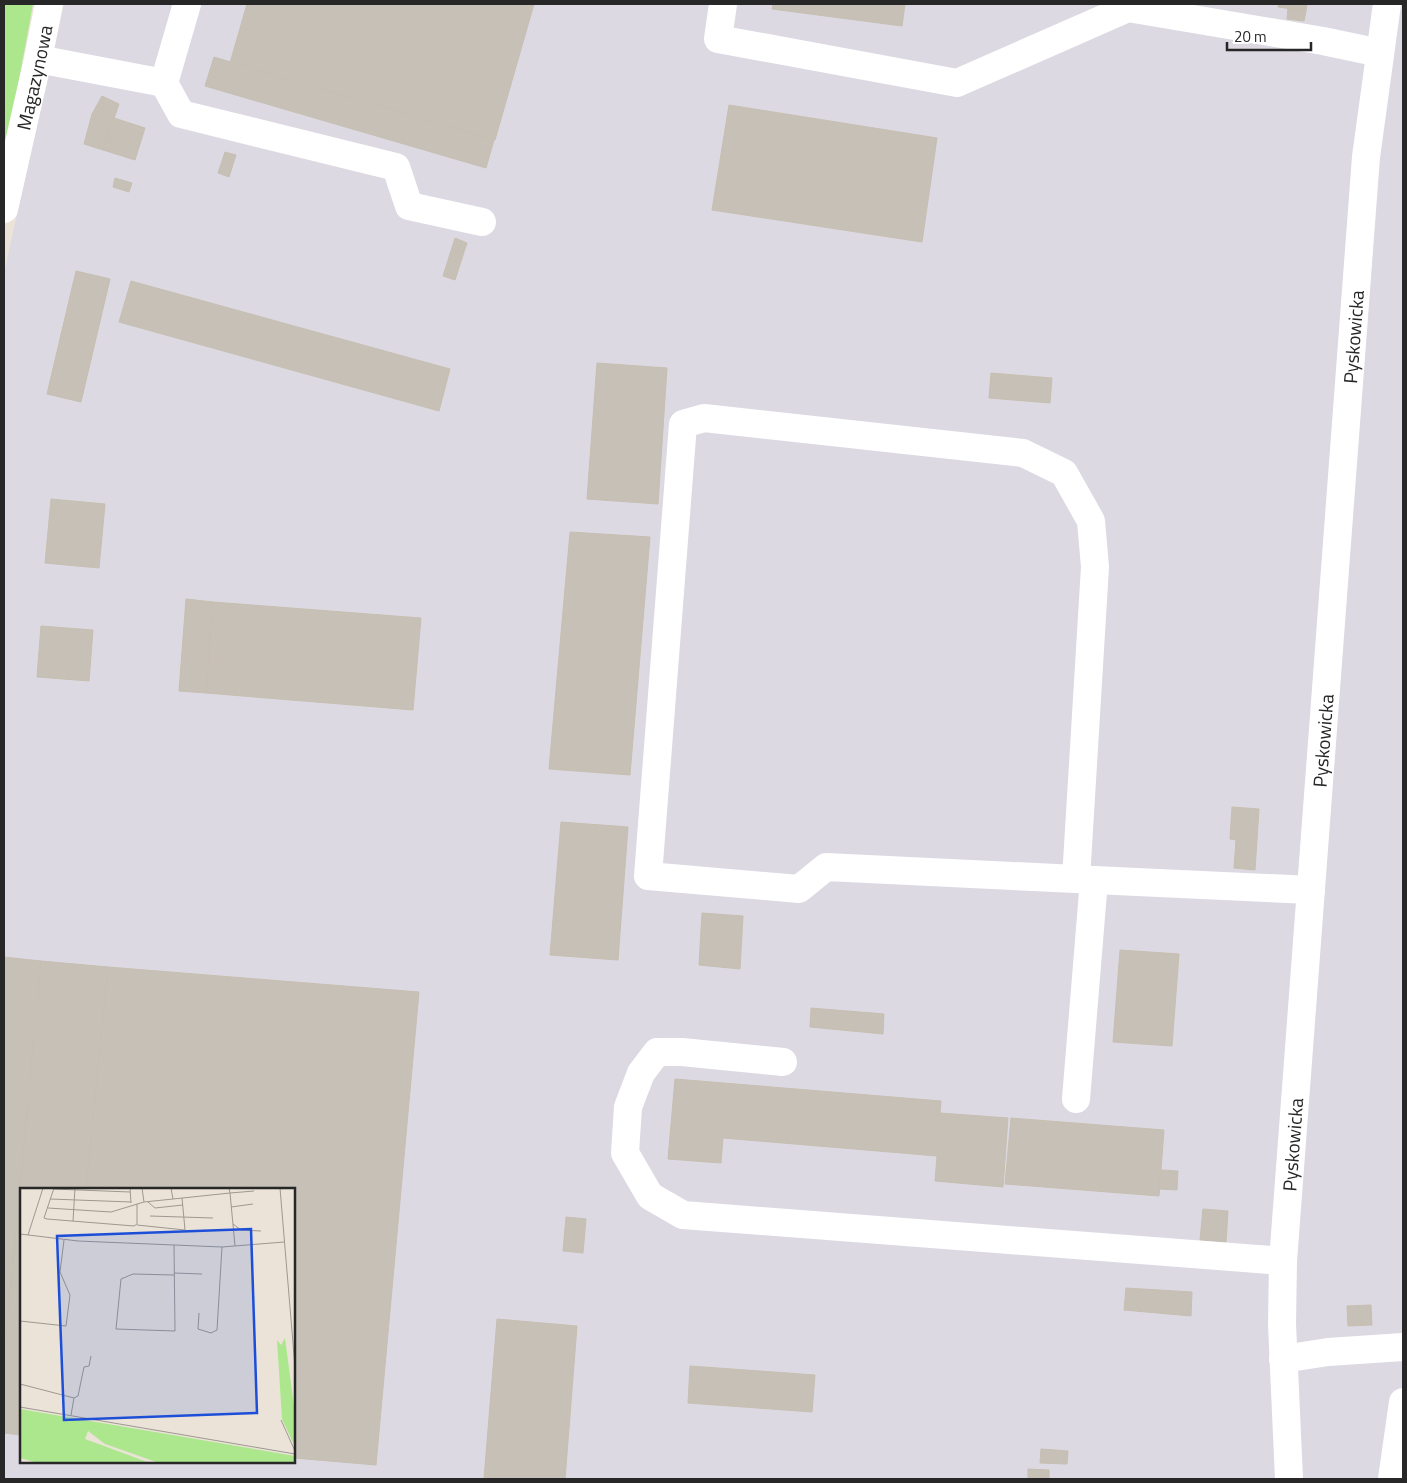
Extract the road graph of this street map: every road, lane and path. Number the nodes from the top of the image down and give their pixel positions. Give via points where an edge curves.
1 (49, 4) edge
2 (187, 4) edge
3 (723, 4) edge
4 (1387, 4) edge
5 (1380, 53) junction
6 (38, 59) junction
7 (164, 83) junction
8 (4, 209) edge
9 (482, 222) dead end
10 (1085, 879) junction
11 (1311, 890) junction
12 (783, 1062) dead end
13 (1076, 1098) dead end
14 (1284, 1260) junction
15 (1403, 1347) edge
16 (1283, 1359) junction
17 (1403, 1402) edge
18 (1289, 1479) edge
19 (1392, 1479) edge

1 - 6 street, Magazynowa
2 - 7 street
3 - 5 street via 718,39 957,83 1128,8
4 - 5 street, Pyskowicka
5 - 11 street, Pyskowicka via 1366,157
6 - 7 street
6 - 8 street, Magazynowa
7 - 9 street via 181,114 396,167 409,206
10 - 10 street via 1095,567 1091,522 1064,474 1023,453 704,418 683,424 648,876 799,889 826,867
10 - 11 street
10 - 13 street
11 - 14 street, Pyskowicka
12 - 14 street via 657,1052 641,1073 628,1107 626,1153 650,1196 683,1215
14 - 16 street, Pyskowicka
15 - 16 street
16 - 18 street, Pyskowicka
17 - 19 street

